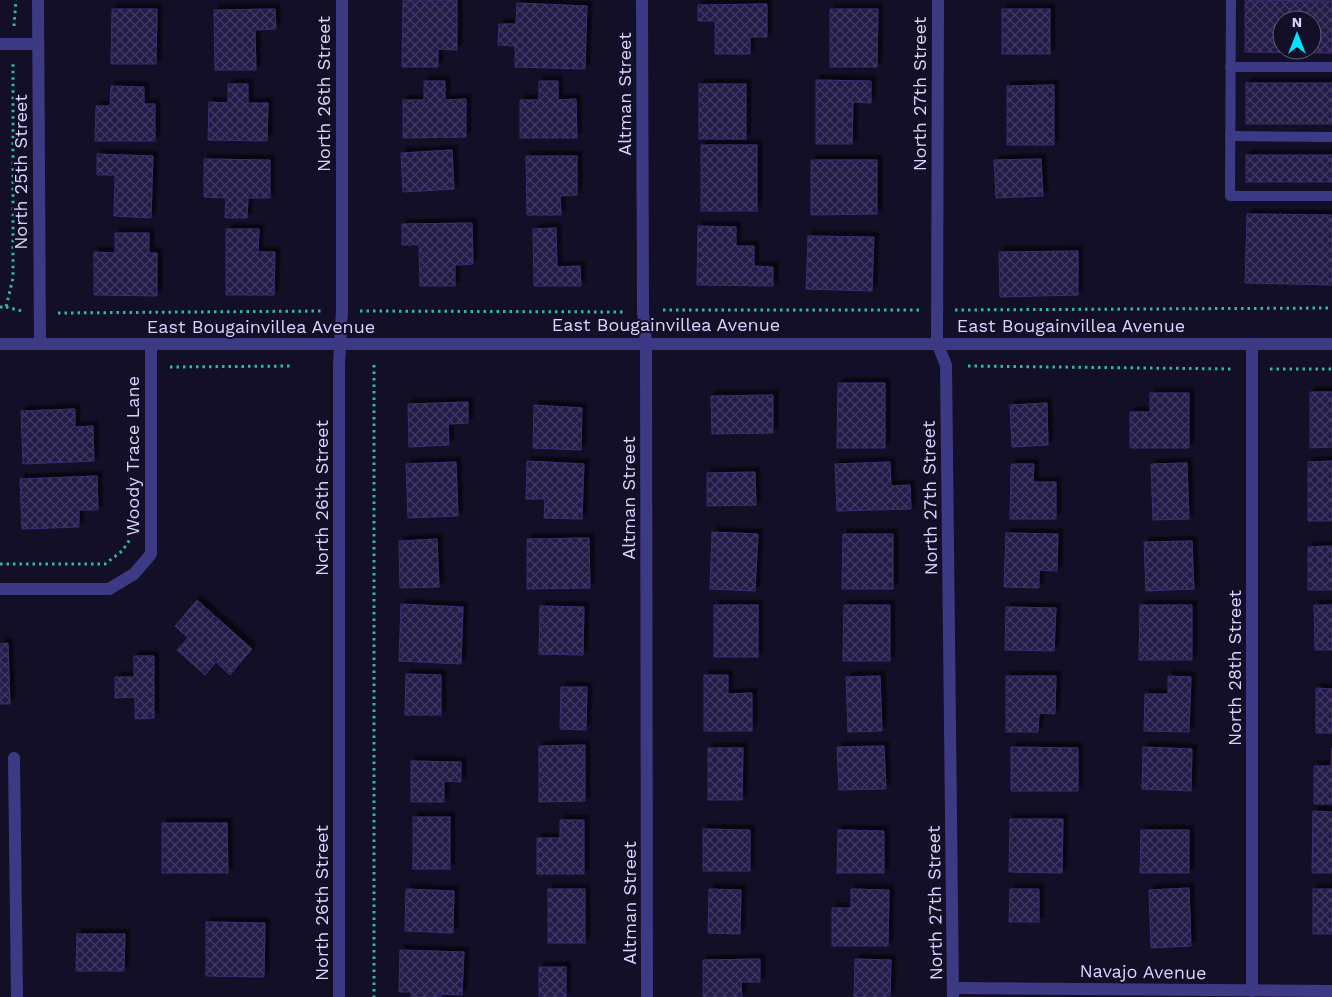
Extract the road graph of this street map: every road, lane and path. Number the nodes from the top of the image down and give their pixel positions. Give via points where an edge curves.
1 (16, 0) edge
2 (38, 0) edge
3 (342, 0) edge
4 (642, 0) edge
5 (938, 0) edge
6 (1231, 0) edge
7 (6, 44) edge
8 (38, 44) junction
9 (1230, 67) junction
10 (1332, 67) edge
11 (1230, 136) junction
12 (1332, 138) edge
13 (1332, 196) edge
14 (662, 300) dead end
15 (0, 308) edge
16 (6, 308) junction
17 (1332, 308) edge
18 (938, 310) junction
19 (342, 311) junction
20 (643, 312) junction
21 (39, 315) junction
22 (646, 343) junction
23 (937, 343) junction
24 (0, 344) edge
25 (40, 344) junction
26 (151, 344) junction
27 (340, 344) junction
28 (1252, 344) junction
29 (1332, 344) edge
30 (300, 366) dead end
31 (374, 366) dead end
32 (946, 366) junction
33 (150, 368) junction
34 (1252, 369) junction
35 (1332, 369) edge
36 (132, 528) dead end
37 (0, 564) edge
38 (0, 589) edge
39 (14, 758) dead end
40 (1252, 991) junction
41 (1332, 991) edge
42 (953, 992) edge
43 (18, 997) edge
44 (339, 997) edge
45 (374, 997) edge
46 (647, 997) edge

1 - 7 path
2 - 8 street, North 25th Street
3 - 19 street, North 26th Street
4 - 20 street, Altman Street
5 - 18 street, North 27th Street
6 - 9 lane
7 - 8 street
7 - 16 path via 13,278
8 - 21 street, North 25th Street
9 - 10 lane
9 - 11 lane
11 - 12 lane
11 - 13 lane via 1230,196
14 - 18 path via 662,310
15 - 16 path
16 - 21 path
17 - 18 path
18 - 23 street, North 27th Street
19 - 20 path
19 - 21 path via 71,312
19 - 27 street, North 26th Street
20 - 22 street, Altman Street
21 - 25 street, North 25th Street
22 - 23 street, East Bougainvillea Avenue
22 - 27 street, East Bougainvillea Avenue
22 - 46 street, Altman Street
23 - 28 street, East Bougainvillea Avenue
23 - 32 street, North 27th Street
24 - 25 street, East Bougainvillea Avenue
25 - 26 street, East Bougainvillea Avenue
26 - 27 street, East Bougainvillea Avenue
26 - 33 street, Woody Trace Lane
27 - 44 street, North 26th Street
28 - 29 street, East Bougainvillea Avenue
28 - 34 street, North 28th Street
30 - 33 path
31 - 45 path
32 - 34 path
32 - 42 street, North 27th Street
33 - 38 street, Woody Trace Lane via 150,554 134,574 109,589
34 - 35 path
34 - 40 street, North 28th Street
36 - 37 path via 131,538 122,551 105,564
39 - 43 street
40 - 41 street, Navajo Avenue
40 - 42 street, Navajo Avenue

